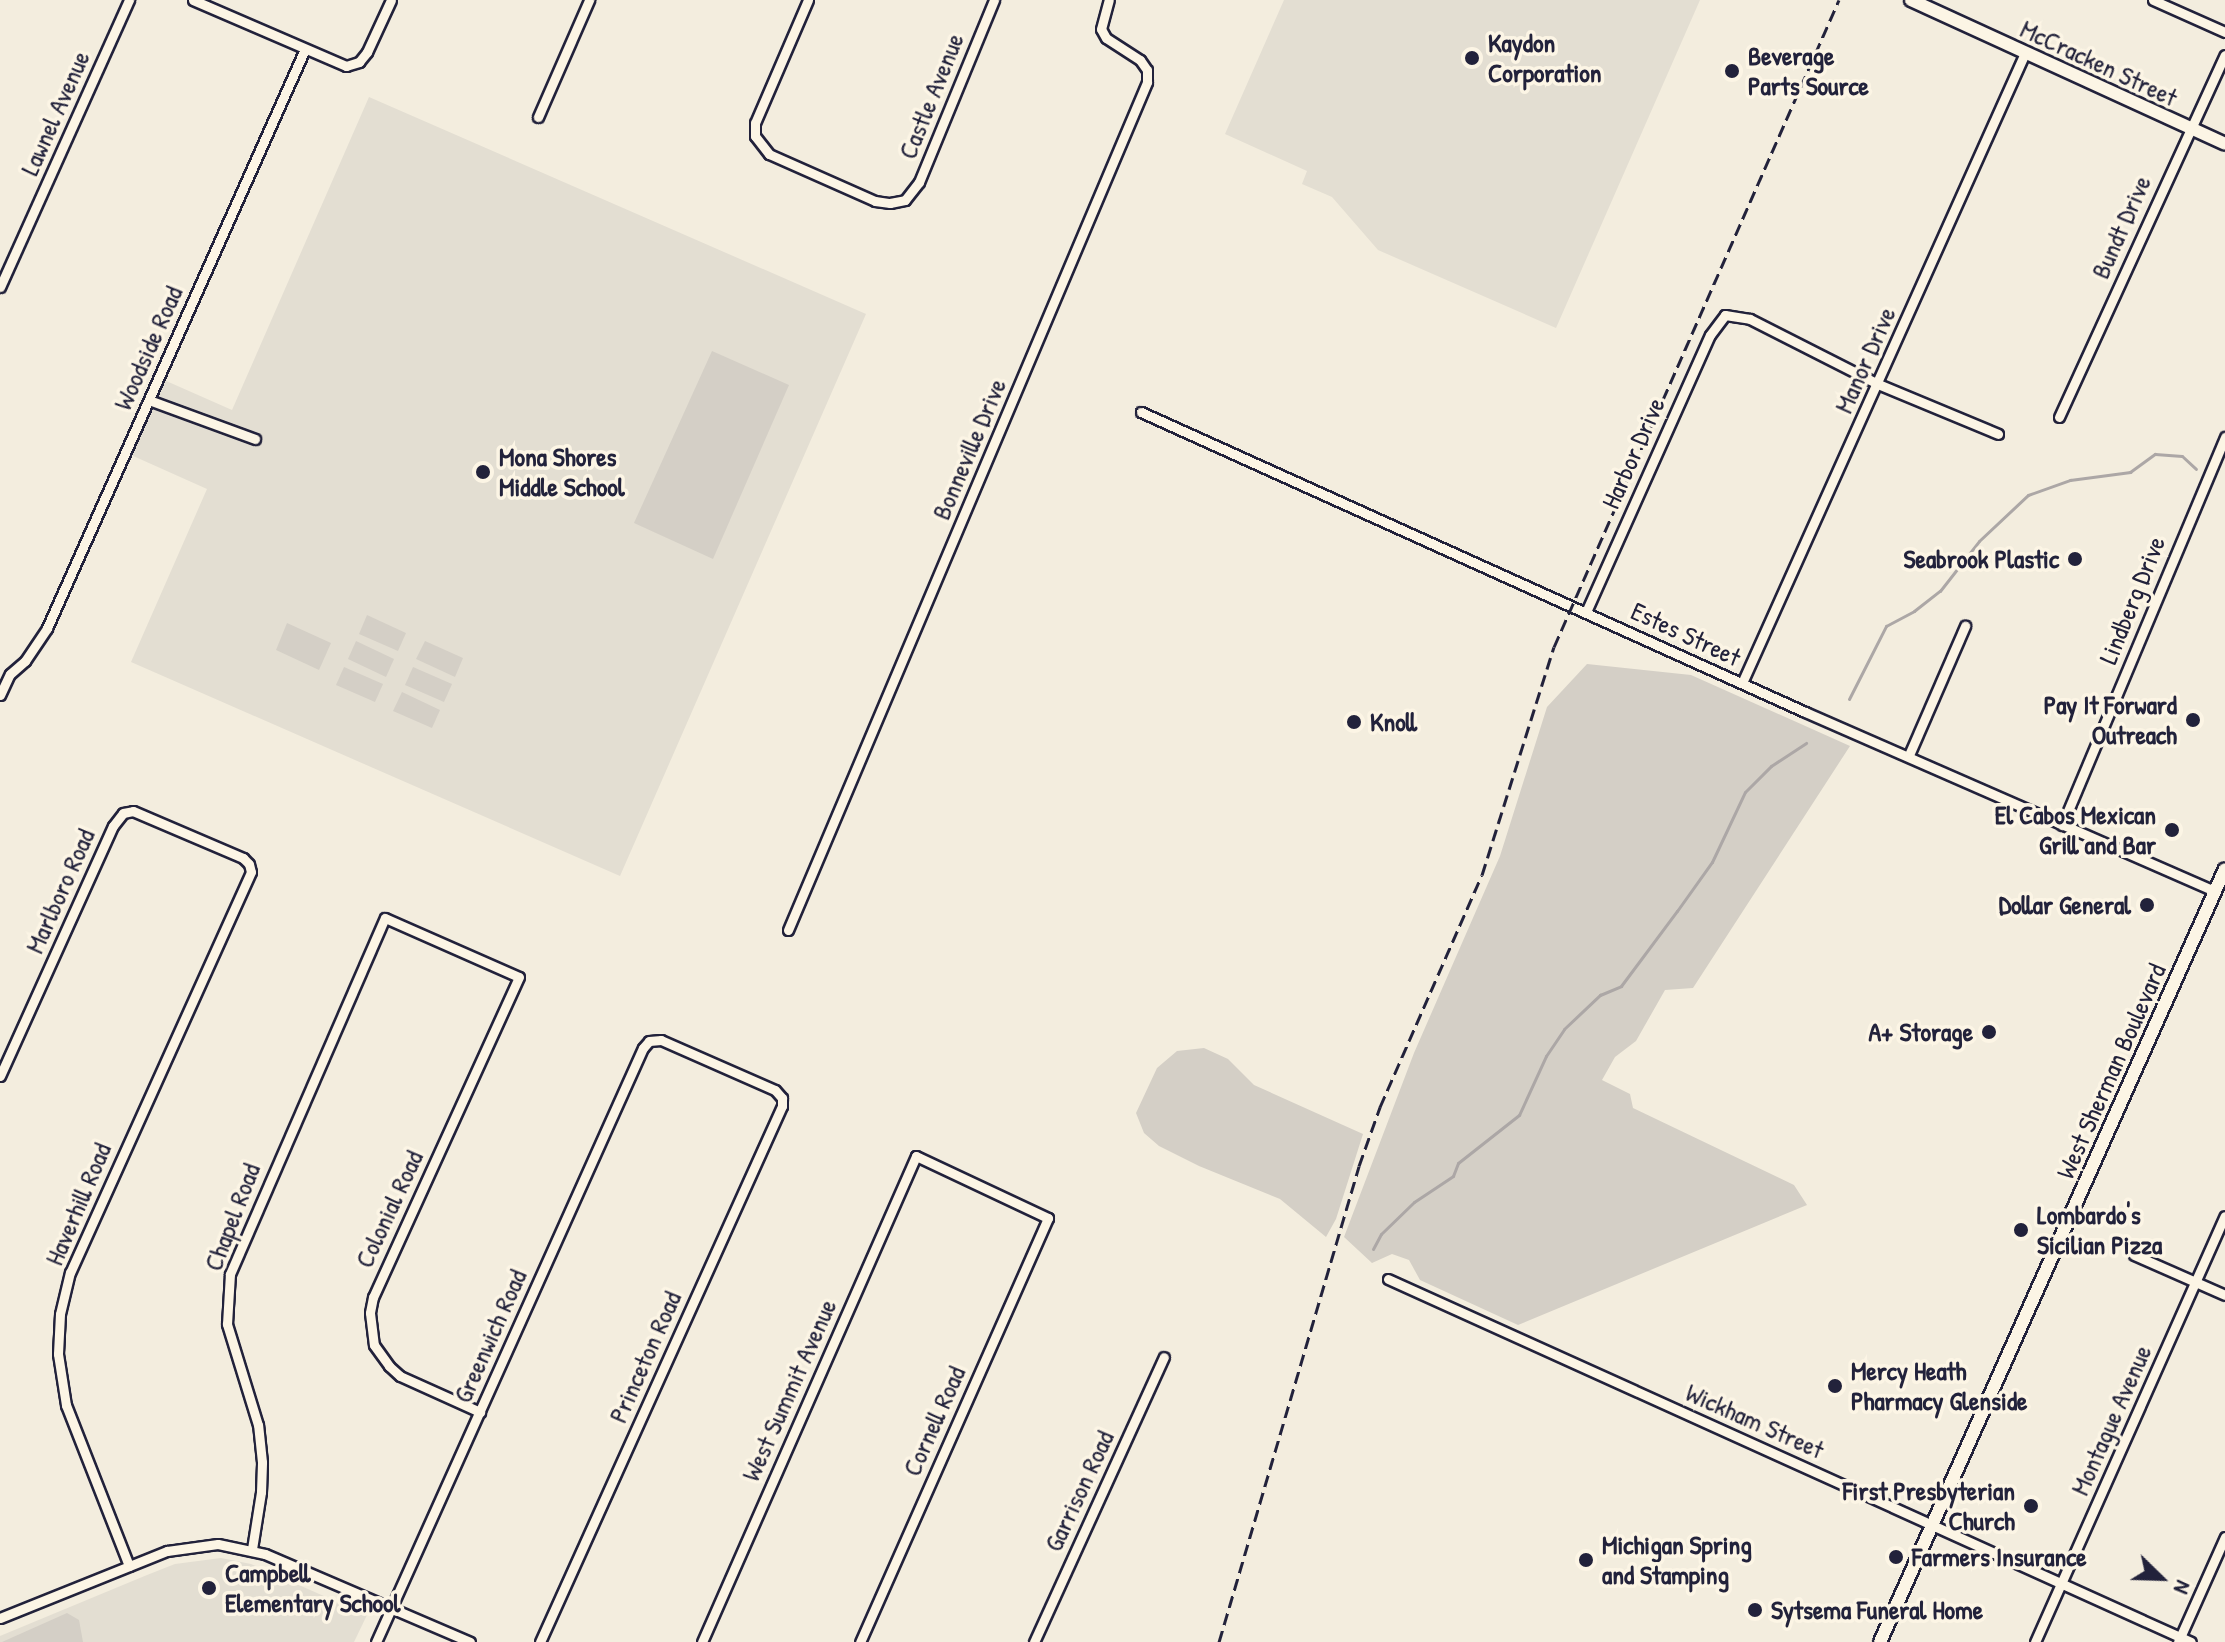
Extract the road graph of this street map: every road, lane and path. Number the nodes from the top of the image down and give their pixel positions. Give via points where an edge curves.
1 (129, 0) edge
2 (193, 0) edge
3 (391, 0) edge
4 (589, 0) edge
5 (808, 0) edge
6 (994, 0) edge
7 (1109, 0) edge
8 (1911, 0) edge
9 (2153, 0) edge
10 (216, 5) edge
11 (2225, 32) edge
12 (305, 49) junction
13 (2025, 53) junction
14 (2225, 55) edge
15 (538, 117) dead end
16 (2189, 129) junction
17 (2225, 144) edge
18 (0, 287) edge
19 (1878, 384) junction
20 (149, 400) junction
21 (1141, 412) dead end
22 (2059, 417) dead end
23 (1998, 434) dead end
24 (2225, 437) edge
25 (255, 439) dead end
26 (1586, 612) junction
27 (1965, 626) dead end
28 (5, 672) edge
29 (1742, 683) junction
30 (0, 695) edge
31 (1909, 755) junction
32 (123, 813) joint
33 (2062, 825) junction
34 (2225, 869) edge
35 (2215, 891) junction
36 (385, 918) joint
37 (788, 930) dead end
38 (643, 1048) joint
39 (0, 1076) edge
40 (916, 1156) joint
41 (2225, 1216) edge
42 (2134, 1255) dead end
43 (1388, 1279) dead end
44 (2196, 1283) junction
45 (2225, 1295) edge
46 (1164, 1357) dead end
47 (480, 1412) junction
48 (1932, 1525) junction
49 (2225, 1537) edge
50 (252, 1549) junction
51 (129, 1566) junction
52 (2062, 1584) junction
53 (392, 1607) junction
54 (1, 1615) edge
55 (2179, 1639) edge
56 (376, 1642) edge
57 (470, 1642) edge
58 (540, 1642) edge
59 (702, 1642) edge
60 (860, 1642) edge
61 (1034, 1642) edge
62 (1880, 1642) edge
63 (2035, 1642) edge
64 (2191, 1642) edge

1 - 18 street, Lawnel Avenue
2 - 10 street
3 - 12 street via 367,52 352,65
4 - 15 street
5 - 6 street, Castle Avenue via 755,123 755,136 769,154 875,201 900,202 919,182
7 - 37 street, Bonneville Drive via 1101,29 1140,60 1147,82
8 - 13 main road, McCracken Street
9 - 11 street
10 - 12 street
12 - 20 street, Woodside Road
13 - 16 main road, McCracken Street
13 - 19 street, Manor Drive
14 - 16 street, Bundt Drive
16 - 17 main road, McCracken Street
16 - 22 street, Bundt Drive
19 - 23 street
19 - 26 street, Harbor Drive via 1750,319 1725,315 1710,335
19 - 29 street, Manor Drive
20 - 25 street
20 - 28 street, Woodside Road via 47,628 25,661
21 - 26 street, Estes Street
24 - 33 street, Lindberg Drive
26 - 29 street, Estes Street
27 - 31 street
28 - 30 street
29 - 31 street, Estes Street
31 - 33 street, Estes Street
32 - 39 street, Marlboro Road
32 - 51 street, Haverhill Road via 133,811 243,858 251,872 70,1272 60,1314 58,1354 66,1405
33 - 35 street, Estes Street
34 - 35 main road, West Sherman Boulevard
35 - 48 main road, West Sherman Boulevard
36 - 47 street, Colonial Road via 519,977 370,1313 374,1345 400,1376
36 - 50 street, Chapel Road via 230,1274 227,1324 258,1425 262,1462
38 - 47 street, Greenwich Road
38 - 58 street, Princeton Road via 661,1040 775,1090 783,1102
40 - 59 street, West Summit Avenue
40 - 60 street, Cornell Road via 1048,1218
41 - 44 street, Montague Avenue
42 - 44 street
43 - 48 street, Wickham Street
44 - 45 street
44 - 52 street, Montague Avenue
46 - 61 street, Garrison Road
47 - 53 street, Greenwich Road
48 - 52 street, Wickham Street
48 - 62 main road, West Sherman Boulevard
49 - 55 street
50 - 51 street via 195,1545
50 - 53 street
51 - 54 street
52 - 55 street, Wickham Street
52 - 63 street, Montague Avenue
53 - 56 street, Greenwich Road
53 - 57 street
55 - 64 street, Wickham Street

